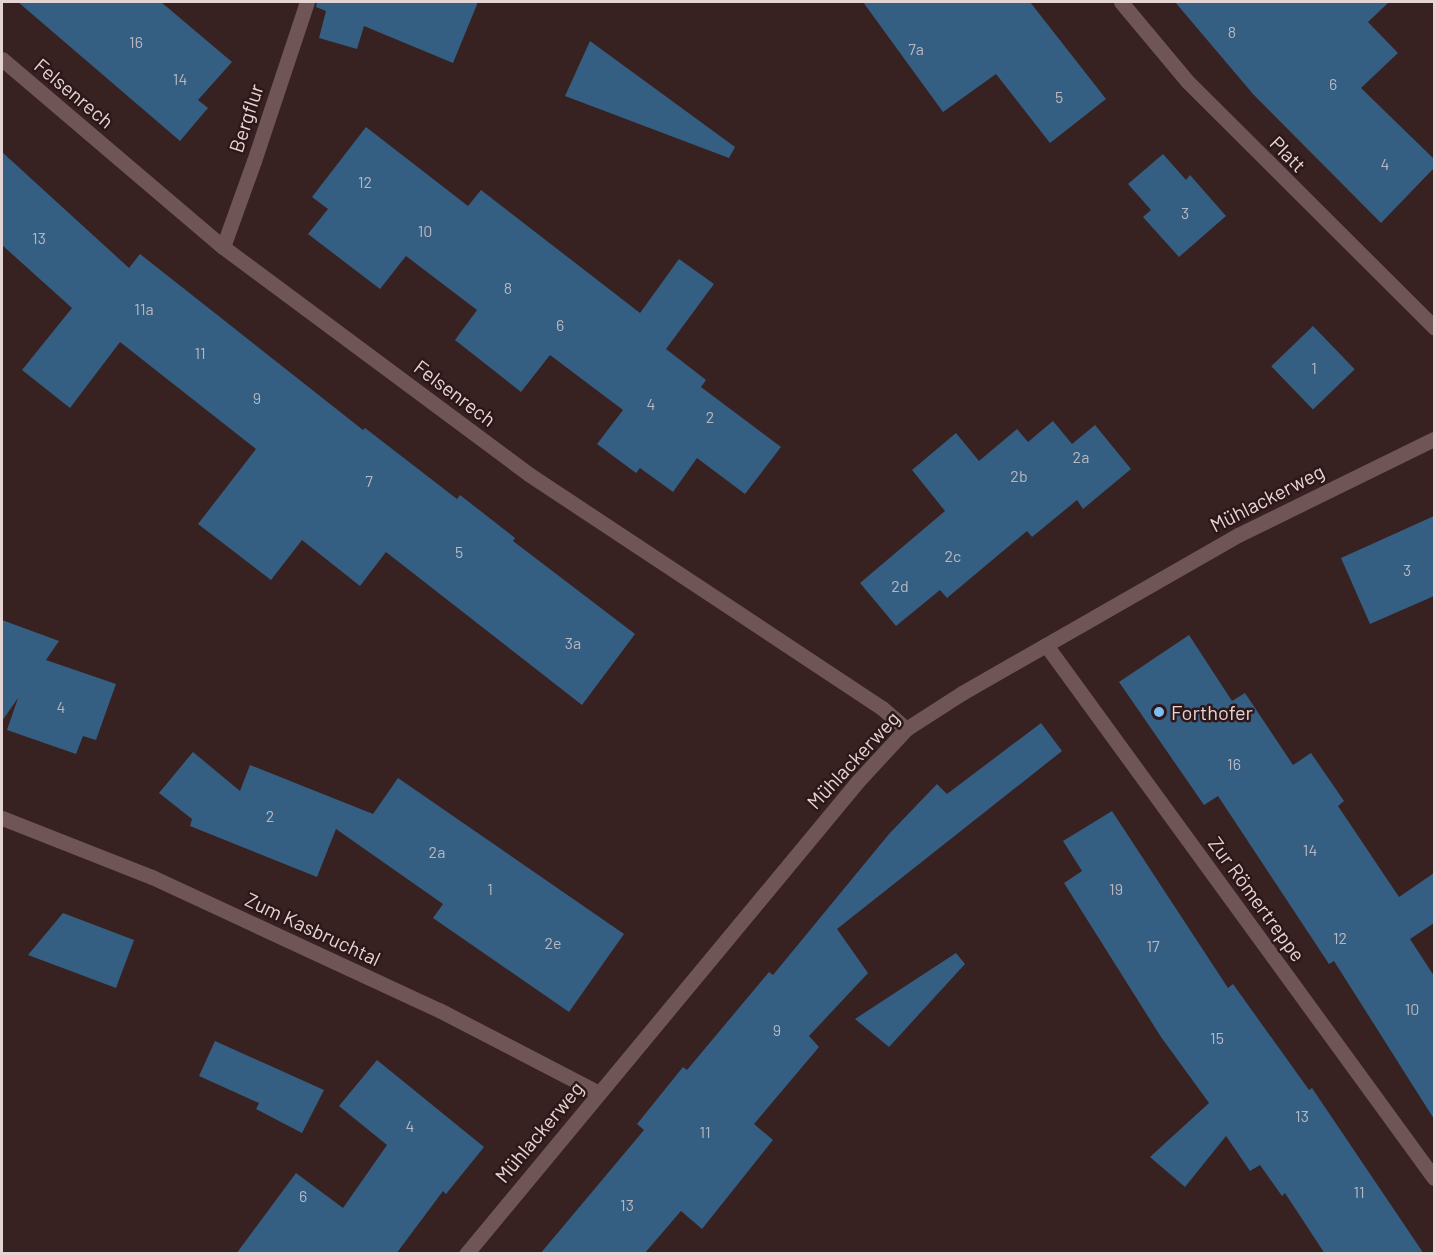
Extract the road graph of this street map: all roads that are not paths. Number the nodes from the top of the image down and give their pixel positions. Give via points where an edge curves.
1 (307, 2) edge
2 (1121, 2) edge
3 (2, 59) edge
4 (223, 247) junction
5 (1434, 327) edge
6 (1434, 439) edge
7 (1046, 645) junction
8 (906, 729) junction
9 (2, 818) edge
10 (599, 1093) junction
11 (1434, 1178) edge
12 (466, 1254) edge

1 - 4 street, Bergflur
2 - 5 street, Platt via 1187,81
3 - 4 street, Felsenrech
4 - 8 street, Felsenrech via 530,475 882,708
6 - 7 street, Mühlackerweg via 1238,535
7 - 8 street, Mühlackerweg
7 - 11 street, Zur Römertreppe
8 - 10 street, Mühlackerweg via 858,781
9 - 10 street, Zum Kasbruchtal via 152,877 439,1010
10 - 12 street, Mühlackerweg

